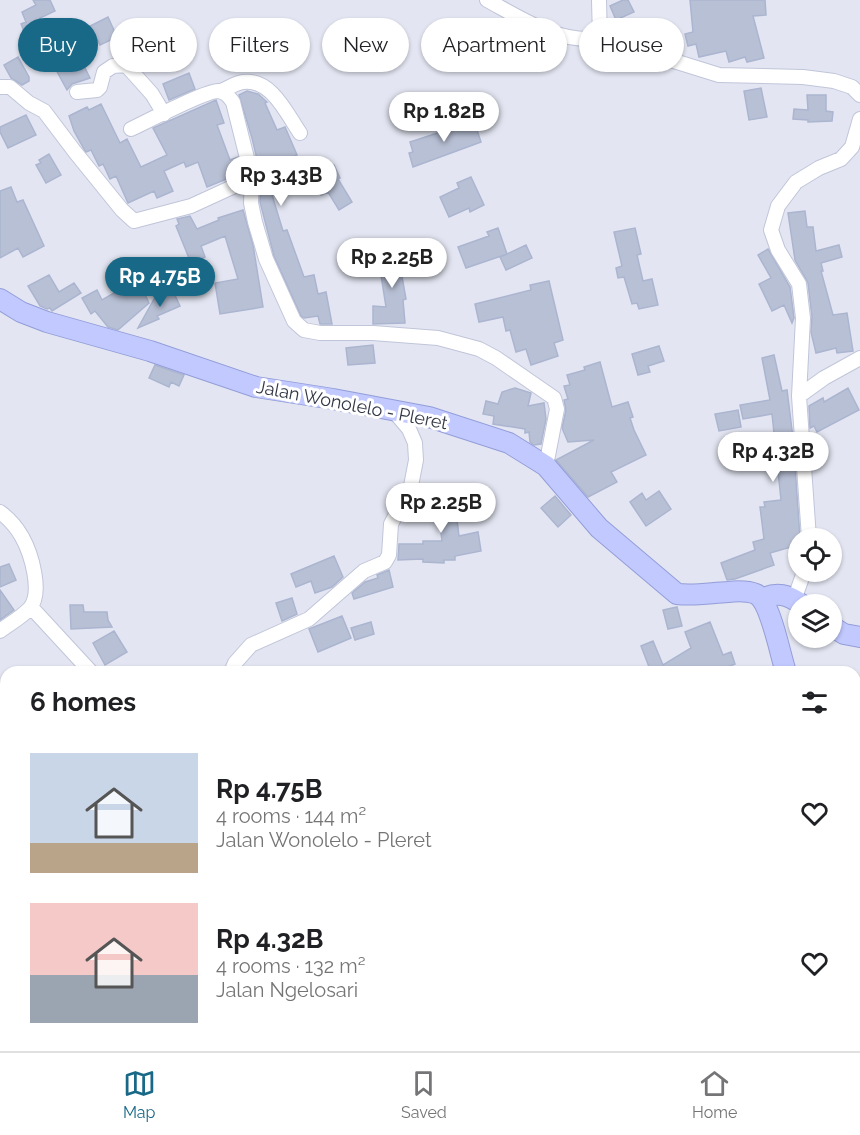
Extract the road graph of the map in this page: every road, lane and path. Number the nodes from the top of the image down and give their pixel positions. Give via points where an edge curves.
1 (487, 0) edge
2 (599, 0) edge
3 (599, 18) edge
4 (579, 39) edge
5 (684, 64) edge
6 (0, 87) edge
7 (221, 91) junction
8 (77, 92) dead end
9 (860, 95) edge
10 (164, 114) junction
11 (860, 119) edge
12 (131, 129) dead end
13 (300, 133) dead end
14 (252, 178) junction
15 (0, 299) edge
16 (860, 358) edge
17 (799, 396) junction
18 (393, 410) junction
19 (546, 466) junction
20 (0, 512) edge
21 (808, 528) edge
22 (788, 597) edge
23 (762, 599) junction
24 (31, 607) junction
25 (0, 631) edge
26 (842, 633) edge
27 (860, 638) edge
28 (85, 666) edge
29 (234, 666) edge
30 (784, 666) edge

1 - 4 street via 520,19
2 - 3 street
5 - 9 street via 719,75 834,81 852,87
6 - 14 street via 10,87 44,111 134,221 191,206
7 - 10 street
7 - 13 street via 242,82 257,82 278,99
7 - 14 street via 233,102
8 - 10 street via 97,90 104,72 126,65
10 - 12 street
11 - 17 street via 852,147 841,159 796,182 778,206 771,230 799,284 803,318
14 - 19 street via 255,222 266,259 294,321 304,330 320,333 438,338 496,358 554,398 557,409
15 - 18 main road, Jalan Wonolelo - Pleret via 47,322 256,387
16 - 17 street
17 - 21 street
18 - 19 main road, Jalan Wonolelo - Pleret via 429,417 509,443
18 - 29 street via 409,429 416,460 411,486 391,524 385,562 364,571 309,619 251,645
19 - 23 main road, Jalan Wonolelo - Pleret via 599,528 677,594 742,591
20 - 24 street via 28,549 36,595
22 - 23 main road, Jalan Wonolelo - Pleret via 777,594
23 - 30 main road
24 - 25 street
24 - 28 street
26 - 27 main road

